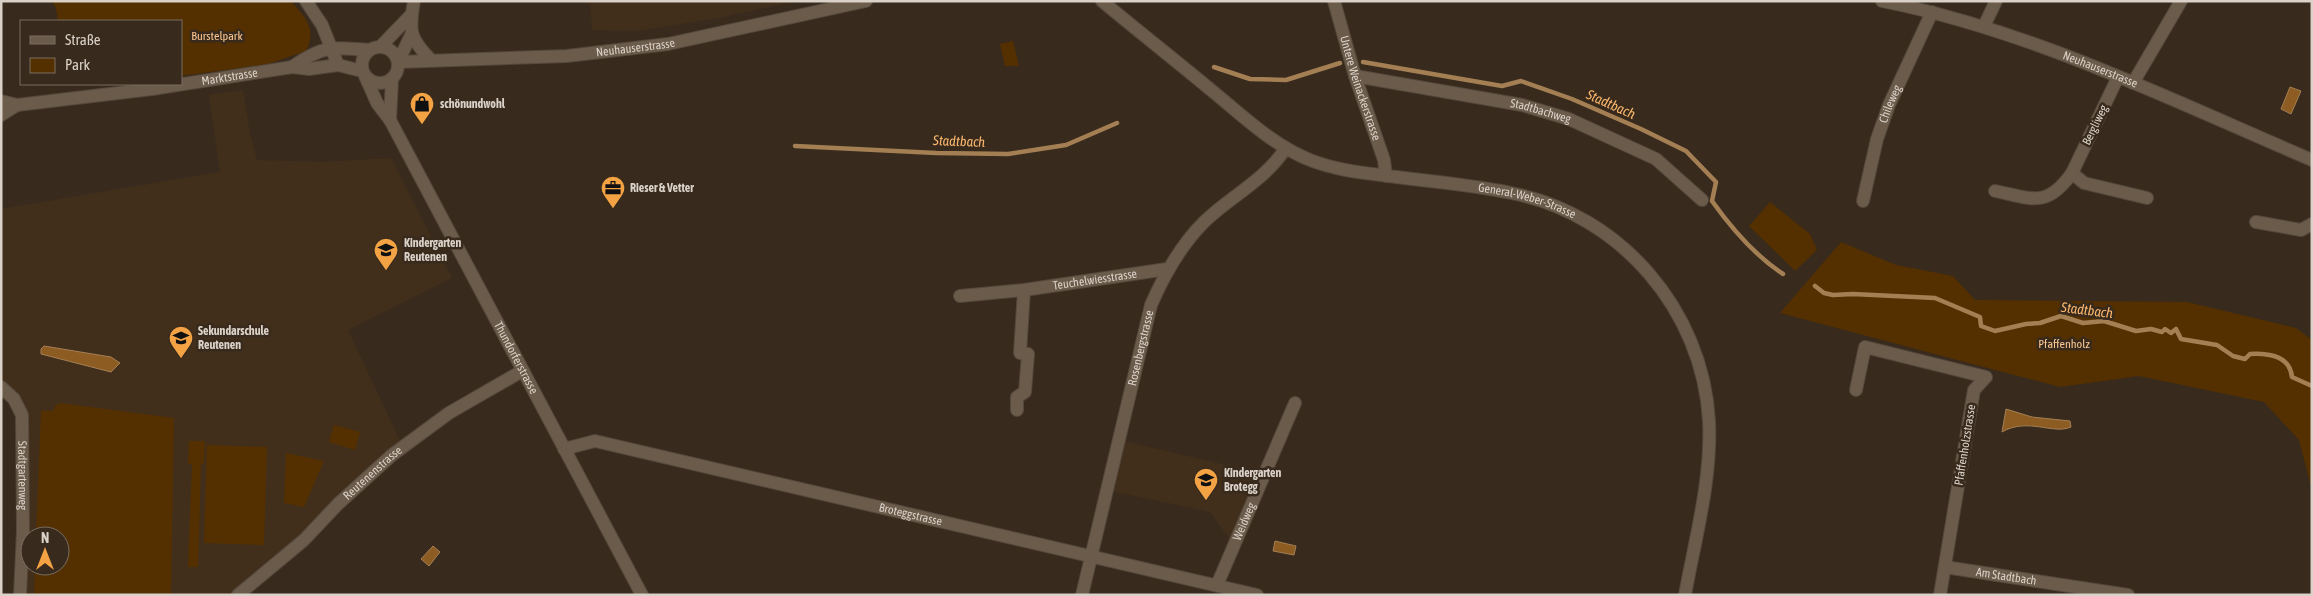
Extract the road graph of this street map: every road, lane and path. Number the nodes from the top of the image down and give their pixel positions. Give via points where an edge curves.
1 (306, 1) edge
2 (414, 1) edge
3 (866, 1) edge
4 (1102, 1) edge
5 (1334, 1) edge
6 (1882, 1) edge
7 (1996, 1) edge
8 (2181, 1) edge
9 (1932, 12) junction
10 (411, 14) junction
11 (1984, 26) junction
12 (411, 35) junction
13 (331, 48) junction
14 (374, 48) junction
15 (430, 59) junction
16 (398, 62) junction
17 (338, 65) junction
18 (292, 68) junction
19 (364, 74) junction
20 (1355, 76) junction
21 (2118, 77) junction
22 (392, 79) junction
23 (2133, 83) junction
24 (182, 84) edge
25 (179, 85) edge
26 (1, 101) edge
27 (18, 105) junction
28 (1, 115) edge
29 (390, 120) junction
30 (1286, 148) junction
31 (2312, 160) edge
32 (2072, 172) junction
33 (1386, 176) junction
34 (1995, 191) dead end
35 (2147, 198) dead end
36 (1702, 200) dead end
37 (1863, 201) dead end
38 (2256, 222) dead end
39 (2312, 224) edge
40 (1166, 269) junction
41 (1024, 290) junction
42 (960, 296) dead end
43 (522, 371) junction
44 (1, 387) edge
45 (1856, 390) dead end
46 (1295, 403) dead end
47 (1016, 410) dead end
48 (564, 449) junction
49 (1092, 556) junction
50 (1945, 567) junction
51 (1217, 585) junction
52 (1690, 594) edge
53 (20, 595) edge
54 (238, 595) edge
55 (642, 595) edge
56 (1082, 595) edge
57 (1258, 595) edge
58 (1940, 595) edge
59 (2128, 595) edge

1 - 13 street via 322,25
2 - 10 street
3 - 15 street, Neuhauserstrasse via 668,44 567,56
4 - 30 street, General-Weber-Strasse
5 - 20 street, Untere Weinackerstrasse
6 - 9 street, Neuhauserstrasse
7 - 11 street
8 - 23 street
9 - 11 street, Neuhauserstrasse
9 - 37 street, Chileweg via 1889,105
10 - 12 street
10 - 14 street
11 - 21 street, Neuhauserstrasse via 2058,51
12 - 15 street
12 - 16 street
13 - 14 street, Marktstrasse
13 - 17 street
13 - 18 street, Marktstrasse via 312,54
14 - 16 street via 392,51
14 - 19 street via 362,59
15 - 16 street, Neuhauserstrasse
16 - 22 street
17 - 18 street, Marktstrasse
17 - 19 street, Marktstrasse
18 - 24 street, Marktstrasse
19 - 22 street via 375,83
19 - 29 street, Thundorferstrasse
20 - 33 street, Untere Weinackerstrasse via 1384,160
20 - 36 street, Stadtbachweg via 1522,105 1569,119 1656,159
21 - 23 street, Neuhauserstrasse
21 - 32 street, Bergliweg
22 - 29 street
23 - 31 street, Neuhauserstrasse
25 - 27 street, Marktstrasse
26 - 27 street, Marktstrasse
27 - 28 street, Marktstrasse
29 - 43 street, Thundorferstrasse
30 - 33 street, General-Weber-Strasse via 1330,167
30 - 40 street, Rosenbergstrasse via 1260,179 1204,222
32 - 34 street, Bergliweg via 2062,187 2048,198 2031,199
32 - 35 street via 2084,183
33 - 52 street, General-Weber-Strasse via 1513,193 1559,207 1607,234 1649,271 1664,290 1685,328 1702,371 1709,422
38 - 39 street via 2301,230
40 - 41 street, Teuchelwiesstrasse
40 - 49 street, Rosenbergstrasse via 1151,305
41 - 42 street, Teuchelwiesstrasse
41 - 47 street via 1020,354 1028,354 1025,392 1017,397
43 - 48 street, Thundorferstrasse
43 - 54 street, Reutenenstrasse via 449,413 392,455 304,540
44 - 53 street, Stadtgartenweg via 14,399 22,415
45 - 50 street, Pfaffenholzstrasse via 1865,347 1986,378 1974,390
46 - 51 street, Weidweg
48 - 49 street, Broteggstrasse via 595,441
48 - 55 street, Thundorferstrasse
49 - 51 street, Broteggstrasse
49 - 56 street, Rosenbergstrasse
50 - 58 street, Pfaffenholzstrasse
50 - 59 street, Am Stadtbach
51 - 57 street, Broteggstrasse

